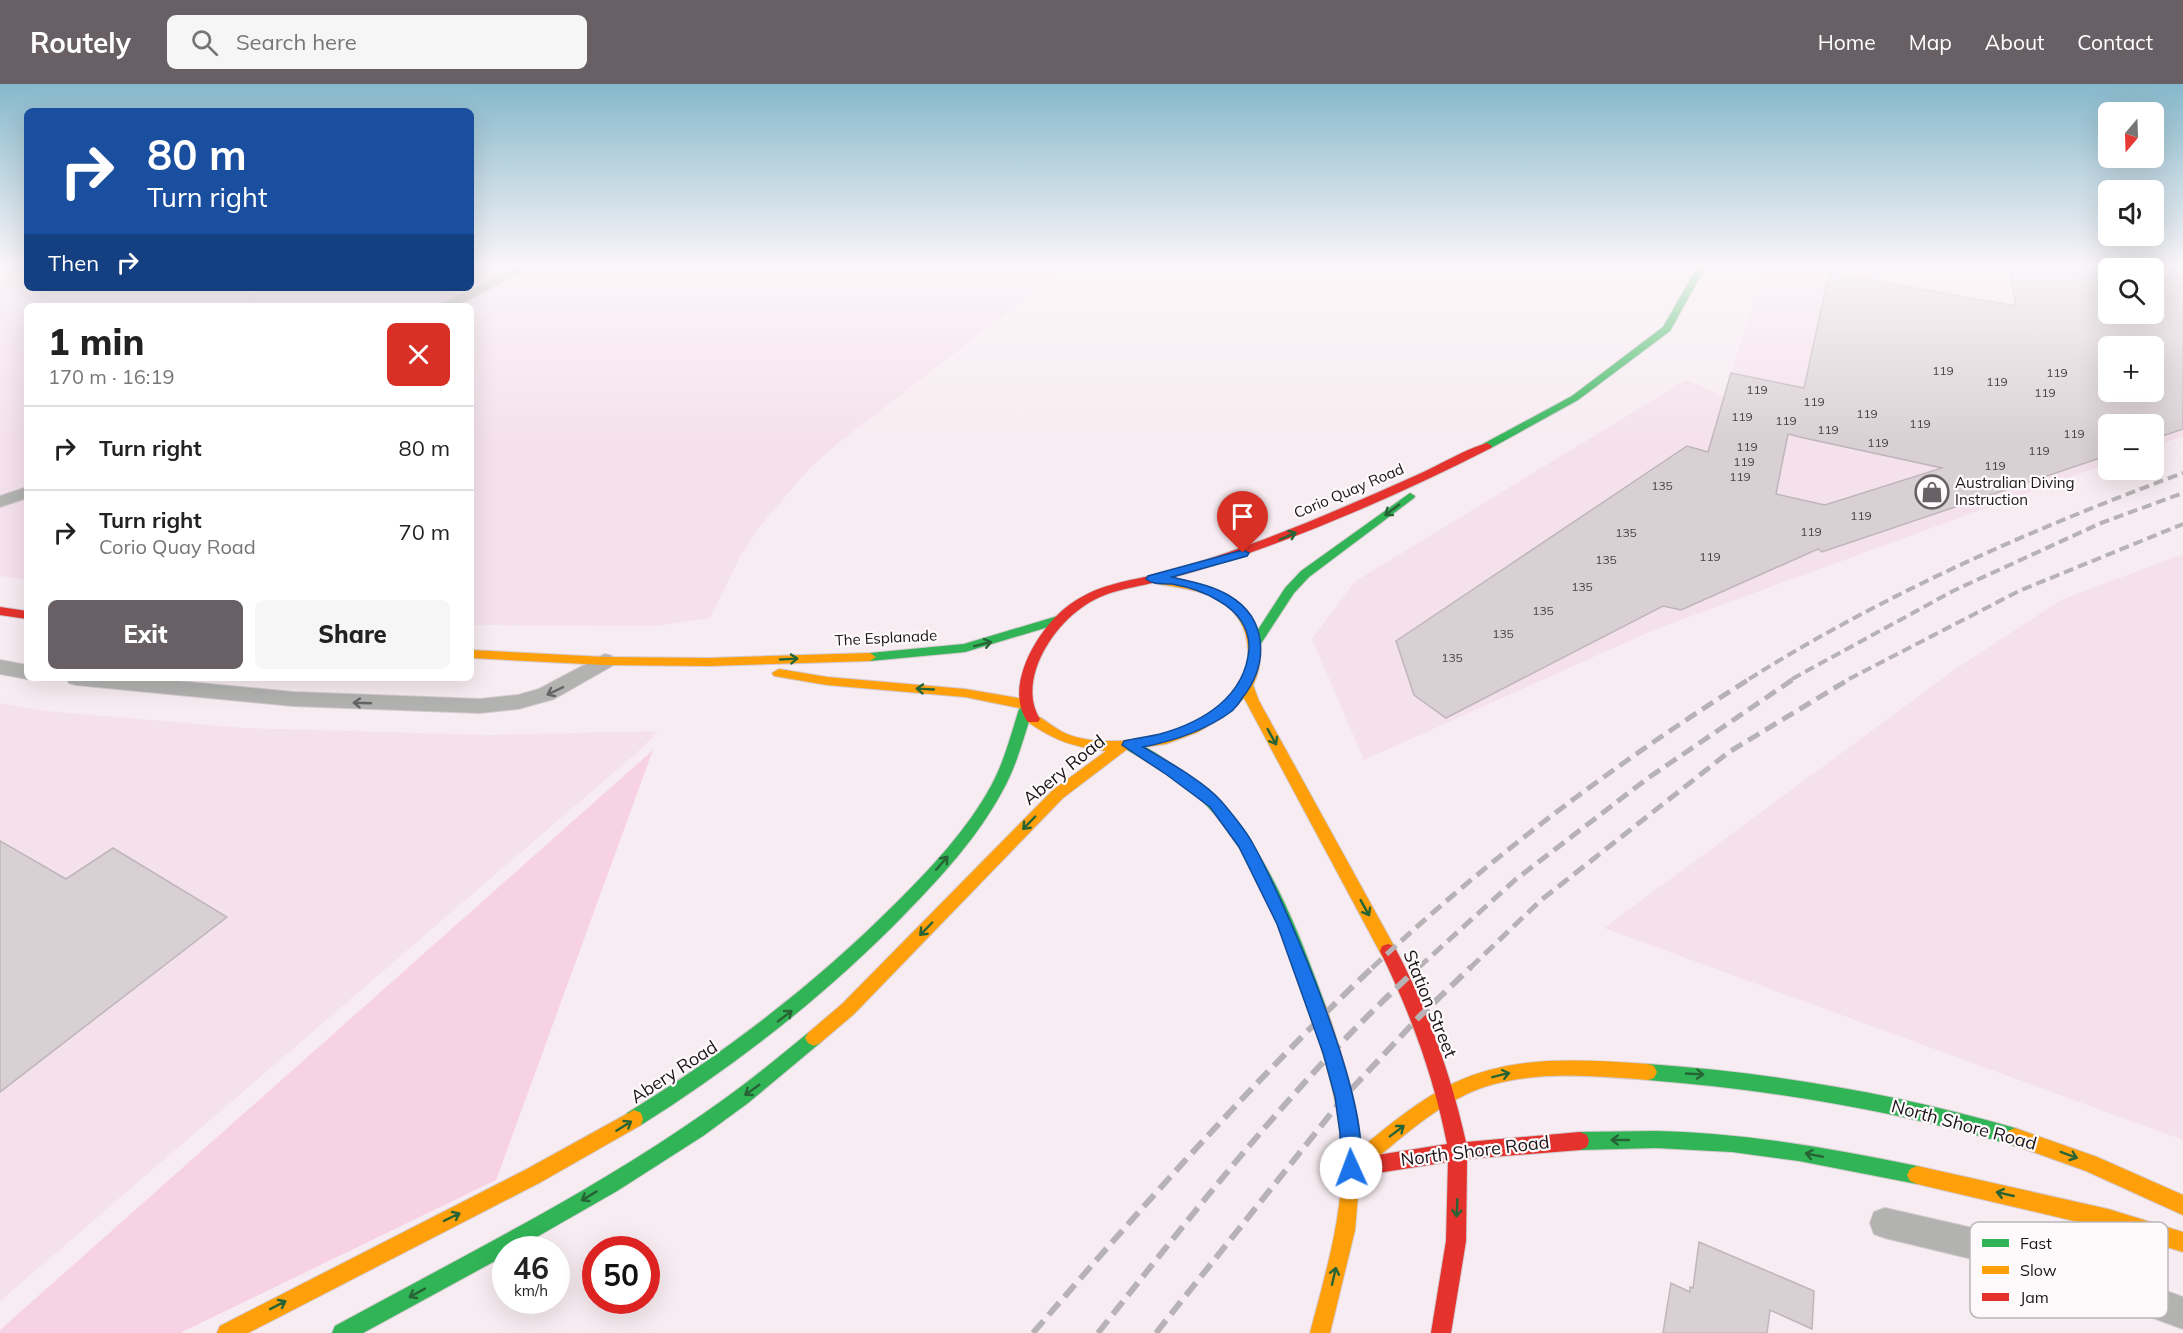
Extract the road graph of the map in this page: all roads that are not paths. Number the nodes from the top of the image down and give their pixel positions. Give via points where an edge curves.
1 (1669, 326) edge
2 (1455, 463) junction
3 (24, 493) edge
4 (0, 501) edge
5 (1152, 579) junction
6 (0, 611) edge
7 (24, 615) edge
8 (1060, 619) junction
9 (1256, 642) junction
10 (474, 654) edge
11 (605, 661) junction
12 (709, 662) junction
13 (0, 668) edge
14 (24, 672) edge
15 (107, 681) edge
16 (1245, 685) junction
17 (1025, 707) junction
18 (1126, 745) junction
19 (1447, 1097) junction
20 (1458, 1150) junction
21 (1351, 1168) junction
22 (2183, 1205) edge
23 (2118, 1222) edge
24 (1885, 1223) dead end
25 (2168, 1237) edge
26 (2183, 1242) edge
27 (1970, 1243) edge
28 (2168, 1307) edge
29 (2183, 1313) edge
30 (226, 1333) edge
31 (342, 1333) edge
32 (1320, 1333) edge
33 (1441, 1333) edge

1 - 2 main road, Corio Quay Road via 1575,398
5 -> 2 main road, Corio Quay Road via 1260,548
2 -> 9 main road, Corio Quay Road via 1305,574 1289,591
3 - 4 lane
5 - 8 main road via 1105,588
5 - 9 main road via 1194,585 1226,599 1248,620
6 - 7 main road
12 -> 8 main road, The Esplanade via 937,652 990,642
8 - 17 main road via 1035,652
9 - 16 main road
10 - 11 main road, The Esplanade
11 - 12 main road, The Esplanade
11 -> 15 lane via 553,693 522,703 490,706 293,699
17 -> 12 main road, The Esplanade via 964,693 827,681
13 - 14 lane
16 - 18 main road via 1228,707 1204,722 1170,736
16 -> 19 main road, Station Street via 1404,981
17 - 18 main road via 1042,726 1071,740 1090,746
30 -> 17 main road, Abery Road via 559,1163 744,1048 849,961 962,839 995,791
18 - 21 main road via 1172,771 1215,804 1245,844 1285,924 1332,1053 1344,1097
18 -> 31 main road, Abery Road via 1058,794 848,1009 760,1084 696,1130 579,1202
19 - 20 main road, Station Street
21 -> 19 main road, North Shore Road
19 -> 22 main road, North Shore Road via 1499,1075 1536,1069 1598,1068 1726,1076 1820,1088 1953,1118 2033,1142
20 - 21 main road, North Shore Road
23 -> 20 main road, North Shore Road via 1965,1185 1780,1149 1620,1139
20 -> 33 main road, Station Street via 1456,1241
32 -> 21 main road via 1337,1268
24 - 27 lane
26 -> 25 main road, North Shore Road
28 - 29 lane

